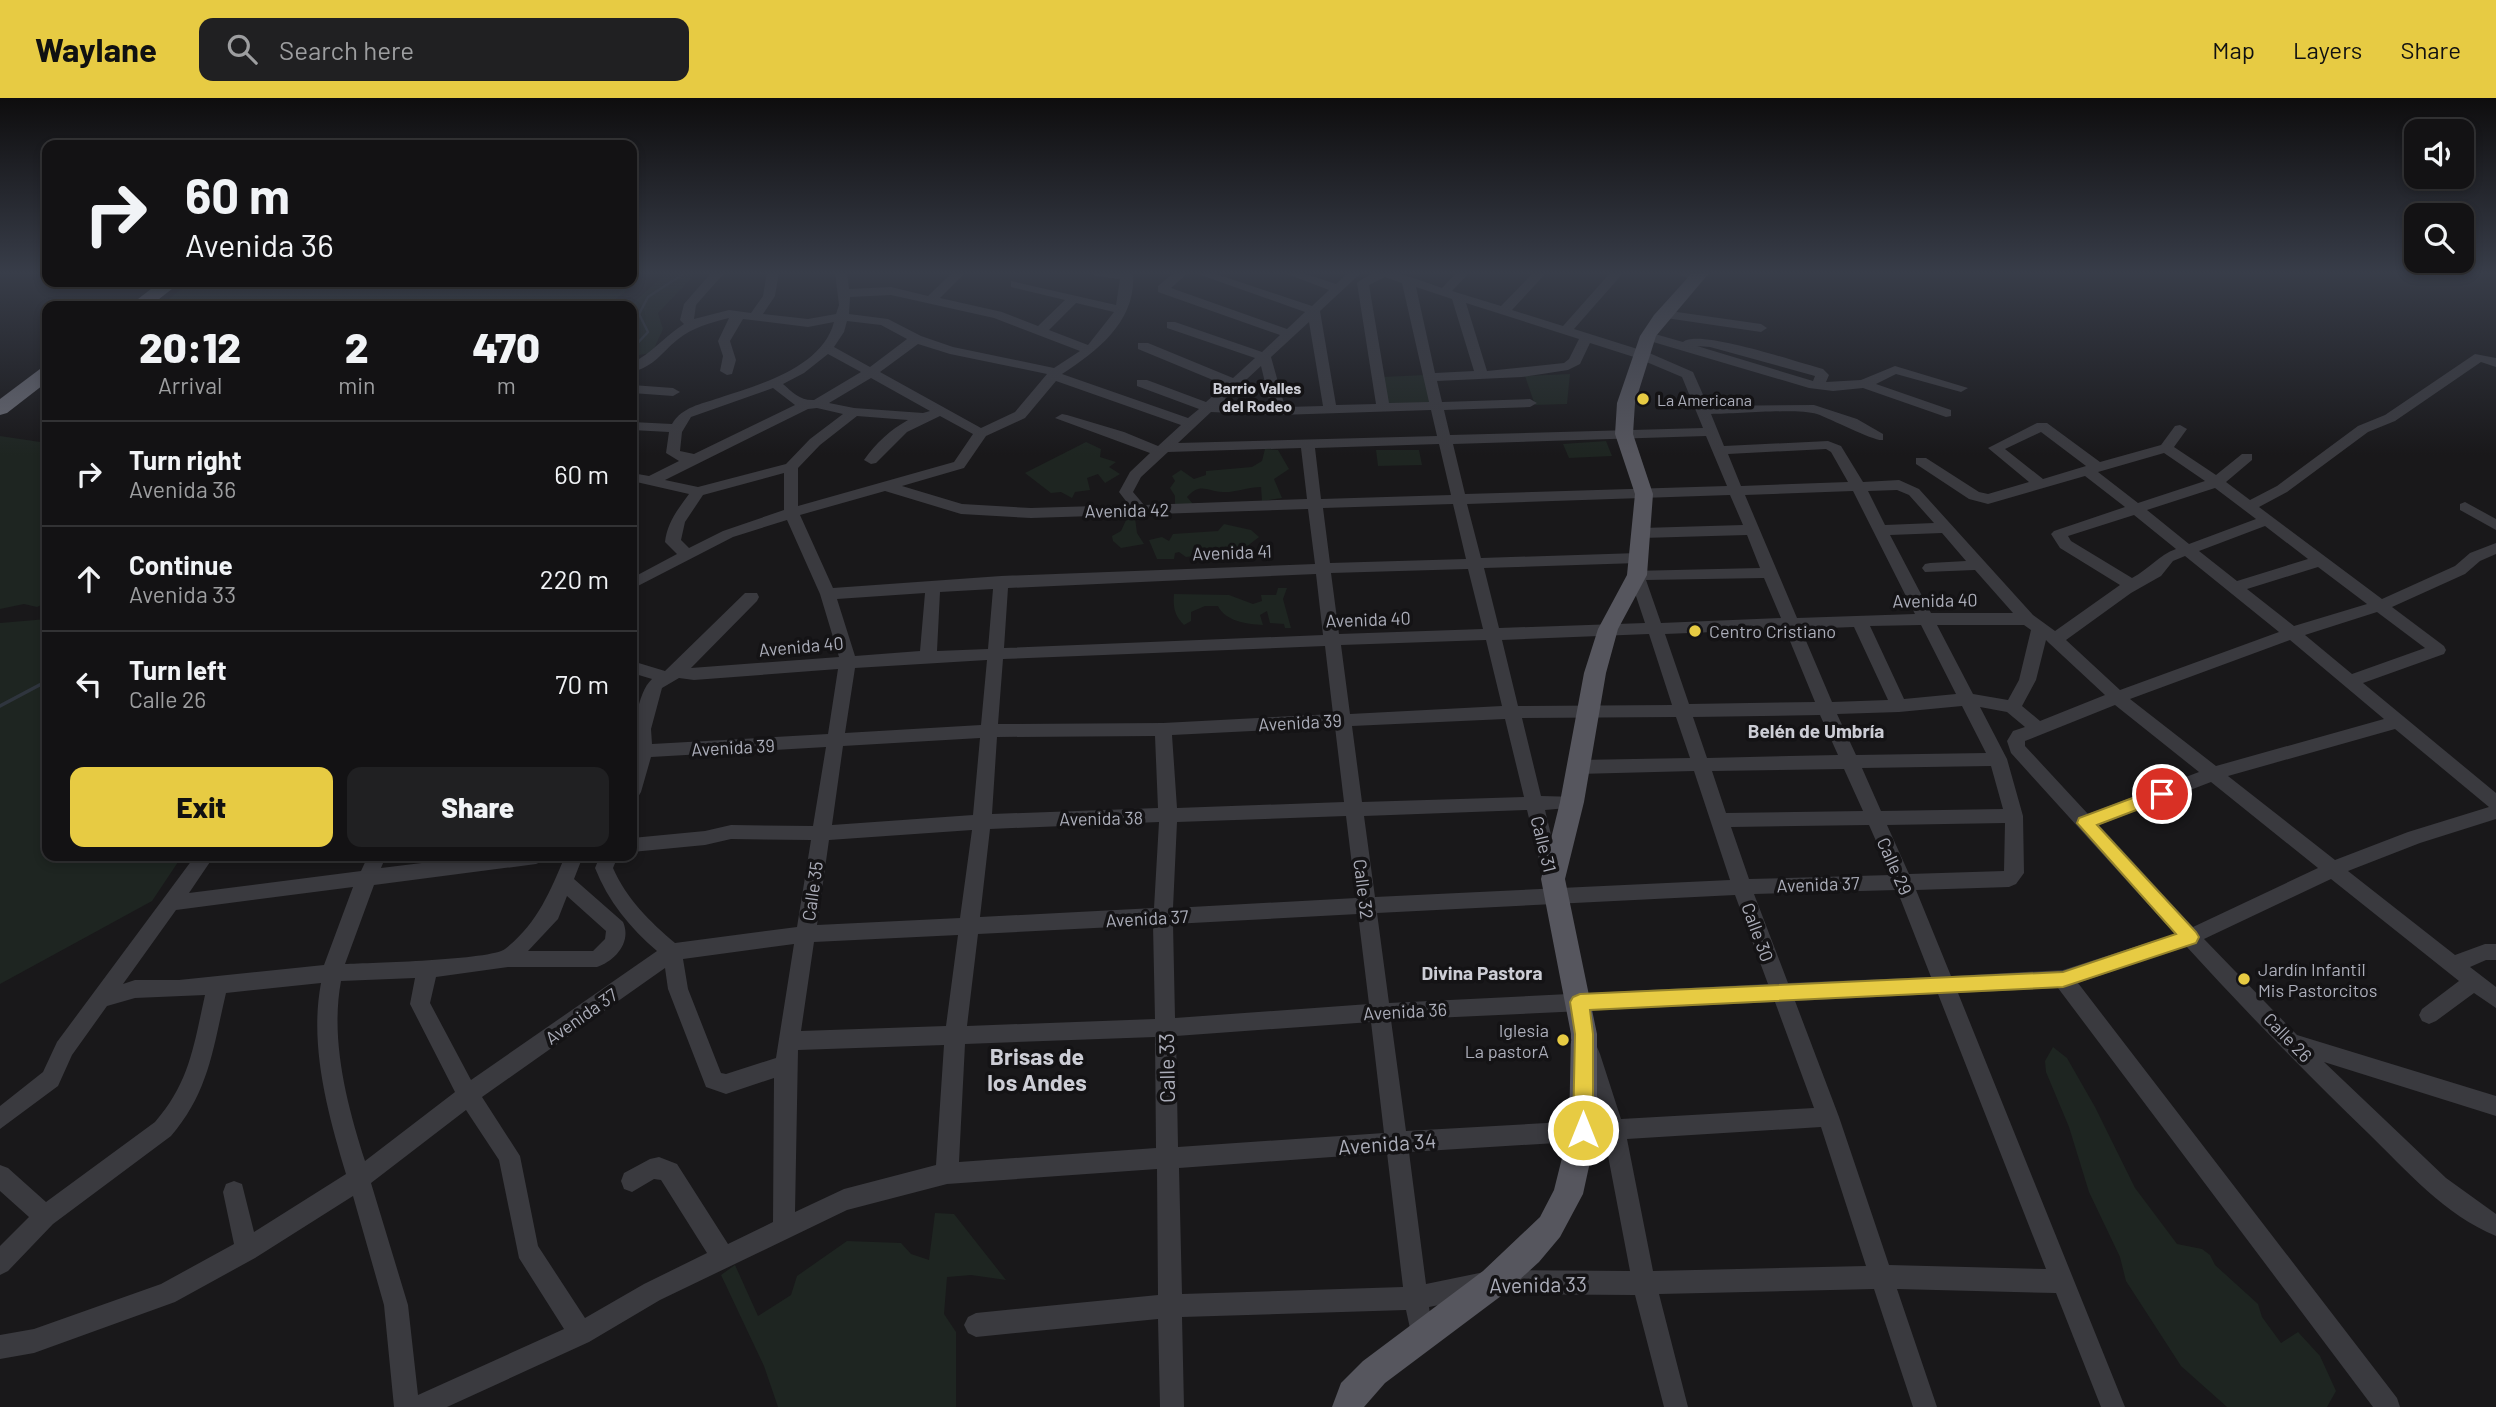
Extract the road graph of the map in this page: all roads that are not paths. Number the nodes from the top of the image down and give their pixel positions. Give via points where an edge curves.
1 (678, 333) edge
2 (727, 333) edge
3 (835, 333) edge
4 (904, 333) edge
5 (1049, 333) edge
6 (1103, 333) edge
7 (1194, 333) edge
8 (1318, 333) edge
9 (1370, 333) edge
10 (1419, 333) edge
11 (1469, 333) edge
12 (1571, 333) edge
13 (1650, 333) edge
14 (1290, 334) edge
15 (1648, 336) junction
16 (1586, 338) junction
17 (915, 339) junction
18 (2496, 344) edge
19 (1143, 346) dead end
20 (828, 349) junction
21 (1090, 350) junction
22 (1642, 355) junction
23 (2480, 357) junction
24 (1265, 358) junction
25 (2496, 363) edge
26 (637, 366) edge
27 (727, 371) dead end
28 (873, 371) junction
29 (1055, 373) junction
30 (1482, 374) junction
31 (42, 376) edge
32 (1429, 377) junction
33 (775, 383) junction
34 (1142, 383) dead end
35 (1235, 384) junction
36 (1864, 384) junction
37 (1961, 388) dead end
38 (637, 389) edge
39 (673, 392) dead end
40 (5, 400) edge
41 (1530, 403) dead end
42 (1435, 404) junction
43 (811, 405) junction
44 (1383, 406) junction
45 (1208, 408) junction
46 (1330, 408) junction
47 (1704, 410) junction
48 (942, 411) junction
49 (1279, 411) junction
50 (854, 412) junction
51 (1947, 413) dead end
52 (924, 418) junction
53 (1062, 418) dead end
54 (1191, 424) junction
55 (637, 426) edge
56 (678, 428) junction
57 (2180, 429) dead end
58 (1711, 432) junction
59 (981, 433) junction
60 (1624, 434) junction
61 (1878, 437) dead end
62 (1442, 440) junction
63 (1307, 444) junction
64 (2166, 448) junction
65 (1163, 450) junction
66 (1720, 450) junction
67 (2247, 457) dead end
68 (696, 458) junction
69 (871, 460) dead end
70 (1921, 461) dead end
71 (791, 467) junction
72 (2092, 469) junction
73 (637, 478) edge
74 (652, 481) junction
75 (2217, 482) junction
76 (2039, 483) junction
77 (1858, 486) junction
78 (889, 487) junction
79 (1737, 489) junction
80 (698, 492) junction
81 (1644, 494) junction
82 (1459, 498) junction
83 (1314, 504) junction
84 (2249, 506) junction
85 (1138, 507) junction
86 (2465, 507) dead end
87 (2135, 508) junction
88 (791, 513) junction
89 (2268, 520) junction
90 (2496, 525) edge
91 (1943, 528) junction
92 (1754, 530) junction
93 (1880, 530) junction
94 (1642, 533) junction
95 (2496, 548) edge
96 (2187, 550) junction
97 (687, 554) junction
98 (2322, 560) junction
99 (1975, 562) junction
100 (1475, 563) junction
101 (1638, 567) junction
102 (1323, 568) junction
103 (1930, 568) dead end
104 (637, 570) edge
105 (1771, 573) junction
106 (647, 575) junction
107 (637, 581) edge
108 (1001, 582) junction
109 (2132, 585) junction
110 (933, 586) junction
111 (2235, 587) junction
112 (828, 594) junction
113 (751, 597) dead end
114 (2383, 605) junction
115 (1926, 619) junction
116 (1859, 621) junction
117 (1790, 623) junction
118 (1656, 628) junction
119 (1608, 629) junction
120 (2041, 629) junction
121 (1491, 633) junction
122 (2292, 633) junction
123 (1332, 639) junction
124 (995, 655) junction
125 (928, 656) junction
126 (848, 661) junction
127 (637, 668) edge
128 (671, 674) junction
129 (2349, 681) junction
130 (2117, 696) junction
131 (1968, 699) junction
132 (1899, 706) junction
133 (2012, 707) junction
134 (1826, 708) junction
135 (1682, 710) junction
136 (1586, 711) junction
137 (1513, 712) junction
138 (1342, 720) junction
139 (2397, 722) junction
140 (1163, 729) junction
141 (2039, 729) junction
142 (989, 731) junction
143 (835, 741) junction
144 (638, 752) edge
145 (1998, 759) junction
146 (1851, 763) junction
147 (1702, 766) junction
148 (1578, 767) junction
149 (2213, 774) junction
150 (1534, 802) junction
151 (1572, 802) junction
152 (2496, 803) edge
153 (1354, 810) junction
154 (2496, 812) edge
155 (1168, 816) junction
156 (1873, 816) junction
157 (2014, 816) junction
158 (1719, 820) junction
159 (982, 822) junction
160 (2085, 823) junction
161 (820, 833) junction
162 (637, 845) edge
163 (201, 861) edge
164 (375, 861) edge
165 (498, 861) edge
166 (572, 861) edge
167 (607, 861) edge
168 (2335, 868) junction
169 (367, 878) junction
170 (1903, 881) junction
171 (564, 882) junction
172 (1742, 887) junction
173 (1555, 889) junction
174 (172, 902) junction
175 (1367, 908) junction
176 (1163, 917) junction
177 (968, 926) junction
178 (806, 934) junction
179 (2190, 937) junction
180 (672, 952) junction
181 (2496, 952) edge
182 (508, 959) junction
183 (2455, 964) junction
184 (427, 969) junction
185 (334, 972) junction
186 (2063, 979) junction
187 (2475, 981) junction
188 (218, 983) junction
189 (1945, 987) junction
190 (1779, 992) junction
191 (2496, 999) edge
192 (98, 1000) junction
193 (1580, 1002) junction
194 (1380, 1012) junction
195 (2429, 1015) dead end
196 (1166, 1028) junction
197 (1584, 1034) junction
198 (954, 1036) junction
199 (789, 1041) junction
200 (2294, 1043) junction
201 (785, 1065) junction
202 (468, 1095) junction
203 (2496, 1106) edge
204 (1828, 1117) junction
205 (0, 1119) edge
206 (1583, 1130) junction
207 (1614, 1130) junction
208 (1396, 1142) junction
209 (1168, 1159) junction
210 (947, 1173) junction
211 (0, 1176) edge
212 (359, 1180) junction
213 (632, 1181) dead end
214 (234, 1192) dead end
215 (45, 1216) junction
216 (2494, 1224) edge
217 (784, 1230) junction
218 (247, 1250) junction
219 (723, 1259) junction
220 (0, 1263) edge
221 (1883, 1277) junction
222 (2061, 1281) junction
223 (1494, 1282) junction
224 (1644, 1283) junction
225 (1416, 1298) junction
226 (1170, 1306) junction
227 (976, 1325) dead end
228 (581, 1334) junction
229 (1421, 1334) junction
230 (0, 1346) edge
231 (406, 1407) edge
232 (419, 1407) edge
233 (1172, 1407) edge
234 (1348, 1407) edge
235 (1676, 1407) edge
236 (1925, 1407) edge
237 (2113, 1407) edge
238 (2388, 1407) edge

1 - 26 street via 656,356
2 - 27 street via 724,341 731,363
3 - 20 street
4 - 17 street
5 - 21 street
6 - 21 street
7 - 24 street
8 - 46 street
9 - 44 street
10 - 32 street, Calle 31
11 - 30 street
12 - 16 street, Calle 29
13 - 15 main road, Calle 30
14 - 24 street
15 - 22 main road, Calle 30
15 - 36 street via 1818,386
16 - 22 street, Calle 29
16 - 30 street via 1568,366
17 - 28 street
17 - 29 street
18 - 23 street
19 - 35 street
20 - 28 street
20 - 33 street via 817,361
21 - 29 street
22 - 47 street, Calle 29 via 1688,375
22 - 60 main road, Calle 30 via 1626,402
23 - 25 street
23 - 84 street via 2390,418 2363,429 2283,489
24 - 35 street
24 - 49 street
28 - 43 street
28 - 48 street
29 - 54 street
29 - 59 street via 1020,415
30 - 32 street
31 - 40 highway
32 - 42 street, Calle 31
33 - 43 street via 788,396
33 - 56 street via 686,414
34 - 45 street
35 - 45 street
36 - 37 street via 1895,370
36 - 51 street
38 - 39 street
41 - 42 street
42 - 44 street
42 - 62 street, Calle 31
43 - 50 street
43 - 68 street
44 - 46 street
45 - 49 street
45 - 54 street
46 - 49 street
47 - 58 street, Calle 29
47 - 61 street via 1814,409
48 - 52 street
48 - 59 street
50 - 52 street
50 - 71 street
52 - 69 street via 889,437
53 - 65 street
54 - 65 street
55 - 56 street
56 - 68 street via 673,453
57 - 64 street
58 - 60 street
58 - 66 street, Calle 29
59 - 78 street via 960,465
60 - 62 street
60 - 81 main road, Calle 30
62 - 63 street
62 - 82 street, Calle 31
63 - 65 street
63 - 83 street, Calle 32
64 - 72 street
64 - 75 street
65 - 85 street via 1127,487
66 - 77 street via 1828,445 1836,449
66 - 79 street, Calle 29
67 - 75 street
68 - 74 street
70 - 76 street via 1979,498
71 - 80 street
71 - 88 street
72 - 76 street
72 - 76 street via 2042,426 1994,448
72 - 87 street
73 - 74 street
74 - 80 street
75 - 84 street
75 - 87 street
77 - 79 street
77 - 91 street via 1899,485 1914,492
77 - 93 street
78 - 85 street, Avenida 42 via 961,509 1031,513
78 - 88 street
79 - 81 street
79 - 92 street, Calle 29
80 - 97 street via 676,523 673,536 673,542
81 - 82 street, Avenida 42
81 - 94 main road, Calle 30
82 - 83 street, Avenida 42
82 - 100 street, Calle 31
83 - 85 street, Avenida 42
83 - 102 street, Calle 32
84 - 89 street
86 - 90 street
87 - 96 street
87 - 109 street via 2059,534 2065,544
88 - 97 street via 728,534
88 - 112 street, Calle 35
89 - 96 street
89 - 98 street
91 - 93 street
91 - 99 street
92 - 94 street
92 - 105 street, Calle 29
93 - 115 street
94 - 101 main road, Calle 30
95 - 114 street
96 - 109 street via 2168,557 2156,572
96 - 111 street
97 - 106 street
98 - 111 street
98 - 114 street
99 - 103 street
99 - 120 street
100 - 101 street, Avenida 41
100 - 102 street, Avenida 41
100 - 121 street, Calle 31
101 - 105 street
101 - 118 street, Calle 30
101 - 119 main road, Calle 30
102 - 108 street, Avenida 41
102 - 123 street, Calle 32
104 - 106 street
105 - 117 street, Calle 29
106 - 107 street
108 - 110 street, Avenida 41
108 - 124 street
109 - 120 street
110 - 112 street, Avenida 41
110 - 125 street
111 - 122 street
112 - 126 street, Calle 35
113 - 128 street
114 - 122 street
114 - 129 street via 2438,650
115 - 116 street, Avenida 40
115 - 120 street, Avenida 40
115 - 131 street
116 - 117 street, Avenida 40
116 - 132 street
117 - 118 street, Avenida 40
117 - 134 street, Calle 29
118 - 119 street, Avenida 40
118 - 135 street, Calle 30
119 - 121 street, Avenida 40
119 - 136 main road, Calle 30
120 - 130 street
120 - 133 street via 2035,662
121 - 123 street, Avenida 40
121 - 137 street, Calle 31
122 - 129 street
122 - 130 street
123 - 124 street, Avenida 40
123 - 138 street, Calle 32
124 - 125 street, Avenida 40
124 - 142 street
125 - 126 street, Avenida 40
126 - 128 street, Avenida 40
126 - 143 street, Calle 35
127 - 128 street, Avenida 40
128 - 144 street via 655,685
129 - 139 street
130 - 141 street
130 - 149 street
131 - 132 street, Avenida 39
131 - 133 street, Avenida 39
131 - 145 street
132 - 134 street, Avenida 39
133 - 141 street
134 - 135 street, Avenida 39
134 - 146 street, Calle 29
135 - 136 street, Avenida 39
135 - 147 street, Calle 30
136 - 137 street, Avenida 39
136 - 148 main road, Calle 30
137 - 138 street, Avenida 39
137 - 150 street, Calle 31
138 - 140 street, Avenida 39
138 - 153 street, Calle 32
139 - 149 street
139 - 152 street
140 - 142 street, Avenida 39
140 - 155 street, Calle 33
141 - 160 street, Calle 26 via 2019,736 2017,748
142 - 143 street, Avenida 39
142 - 159 street
143 - 144 street, Avenida 39
143 - 161 street, Calle 35
145 - 146 street
145 - 157 street
146 - 147 street
146 - 156 street, Calle 29
147 - 148 street
147 - 158 street, Calle 30
148 - 151 main road, Calle 30
149 - 160 street
149 - 168 street
150 - 151 street, Avenida 38
150 - 153 street, Avenida 38
150 - 173 street, Calle 31
151 - 173 main road, Calle 30
153 - 155 street, Avenida 38
153 - 175 street, Calle 32
154 - 168 street
155 - 159 street, Avenida 38
155 - 176 street, Calle 33
156 - 157 street
156 - 158 street
156 - 170 street, Calle 29
157 - 170 street, Avenida 37 via 2015,873 2010,879
158 - 172 street, Calle 30
159 - 161 street, Avenida 38
159 - 177 street
160 - 179 street, Calle 26
161 - 162 street, Avenida 38 via 731,832
161 - 178 street, Calle 35
163 - 174 street
164 - 169 street
165 - 169 street
166 - 171 street
167 - 180 street via 604,868 609,883 652,936
168 - 179 street
168 - 183 street
169 - 174 street
169 - 185 street via 344,932
170 - 172 street, Avenida 37
170 - 189 street, Calle 29
171 - 182 street via 551,913
171 - 182 street via 617,928 615,943 597,959
172 - 173 street, Avenida 37
172 - 190 street, Calle 30
173 - 175 street, Avenida 37
173 - 193 main road, Calle 31
174 - 192 street
175 - 176 street, Avenida 37
175 - 194 street, Calle 32
176 - 177 street, Avenida 37
176 - 196 street, Calle 33
177 - 178 street, Avenida 37
177 - 198 street
178 - 180 street, Avenida 37
178 - 199 street, Calle 35
179 - 186 street
179 - 200 street, Calle 26
180 - 201 street via 677,989 713,1080 726,1084
180 - 202 street, Avenida 37
181 - 183 street
182 - 184 street
183 - 187 street
184 - 185 street
184 - 202 street via 420,1004
185 - 188 street
185 - 212 street via 328,1007 337,1104
186 - 189 street, Avenida 36
186 - 238 street
187 - 191 street
187 - 195 street
188 - 192 street via 135,989
188 - 215 street via 196,1079 176,1114 163,1129
189 - 190 street, Avenida 36
189 - 222 street, Calle 29
190 - 193 street, Avenida 36
190 - 204 street, Calle 30
192 - 205 street via 64,1049 51,1079
193 - 194 street, Avenida 36
193 - 197 main road, Calle 31
194 - 196 street, Avenida 36
194 - 208 street, Calle 32
196 - 198 street, Avenida 36
196 - 209 street, Calle 33
197 - 206 main road
197 - 207 street, Calle 31
198 - 199 street, Avenida 36
198 - 210 street
199 - 201 street, Calle 35
200 - 203 street
200 - 216 street, Calle 26 via 2433,1181
201 - 217 street, Calle 35
202 - 212 street, Avenida 37
202 - 228 street via 509,1156 527,1250
204 - 207 street, Avenida 34
204 - 221 street, Calle 30
206 - 207 street, Avenida 34
206 - 208 street, Avenida 34
206 - 223 main road via 1568,1194 1550,1227
207 - 224 street, Calle 31
208 - 209 street, Avenida 34
208 - 225 street, Calle 32
209 - 210 street, Avenida 34
209 - 226 street, Calle 33
210 - 217 street via 844,1200
211 - 215 street
212 - 218 street, Avenida 37
212 - 231 street via 393,1293
213 - 219 street via 651,1168 669,1172
214 - 218 street
215 - 220 street
217 - 219 street
218 - 230 street, Avenida 37 via 167,1294 34,1341
219 - 228 street via 652,1292
221 - 222 street, Avenida 33
221 - 224 street, Avenida 33
221 - 236 street, Calle 30
222 - 237 street, Calle 29
223 - 224 street, Avenida 33
223 - 225 street, Avenida 33
223 - 229 main road
224 - 235 street, Calle 31
225 - 226 street, Avenida 33
225 - 229 street, Calle 32
226 - 227 street, Avenida 33
226 - 233 street, Calle 33
228 - 232 street
229 - 234 main road via 1374,1372 1352,1394

